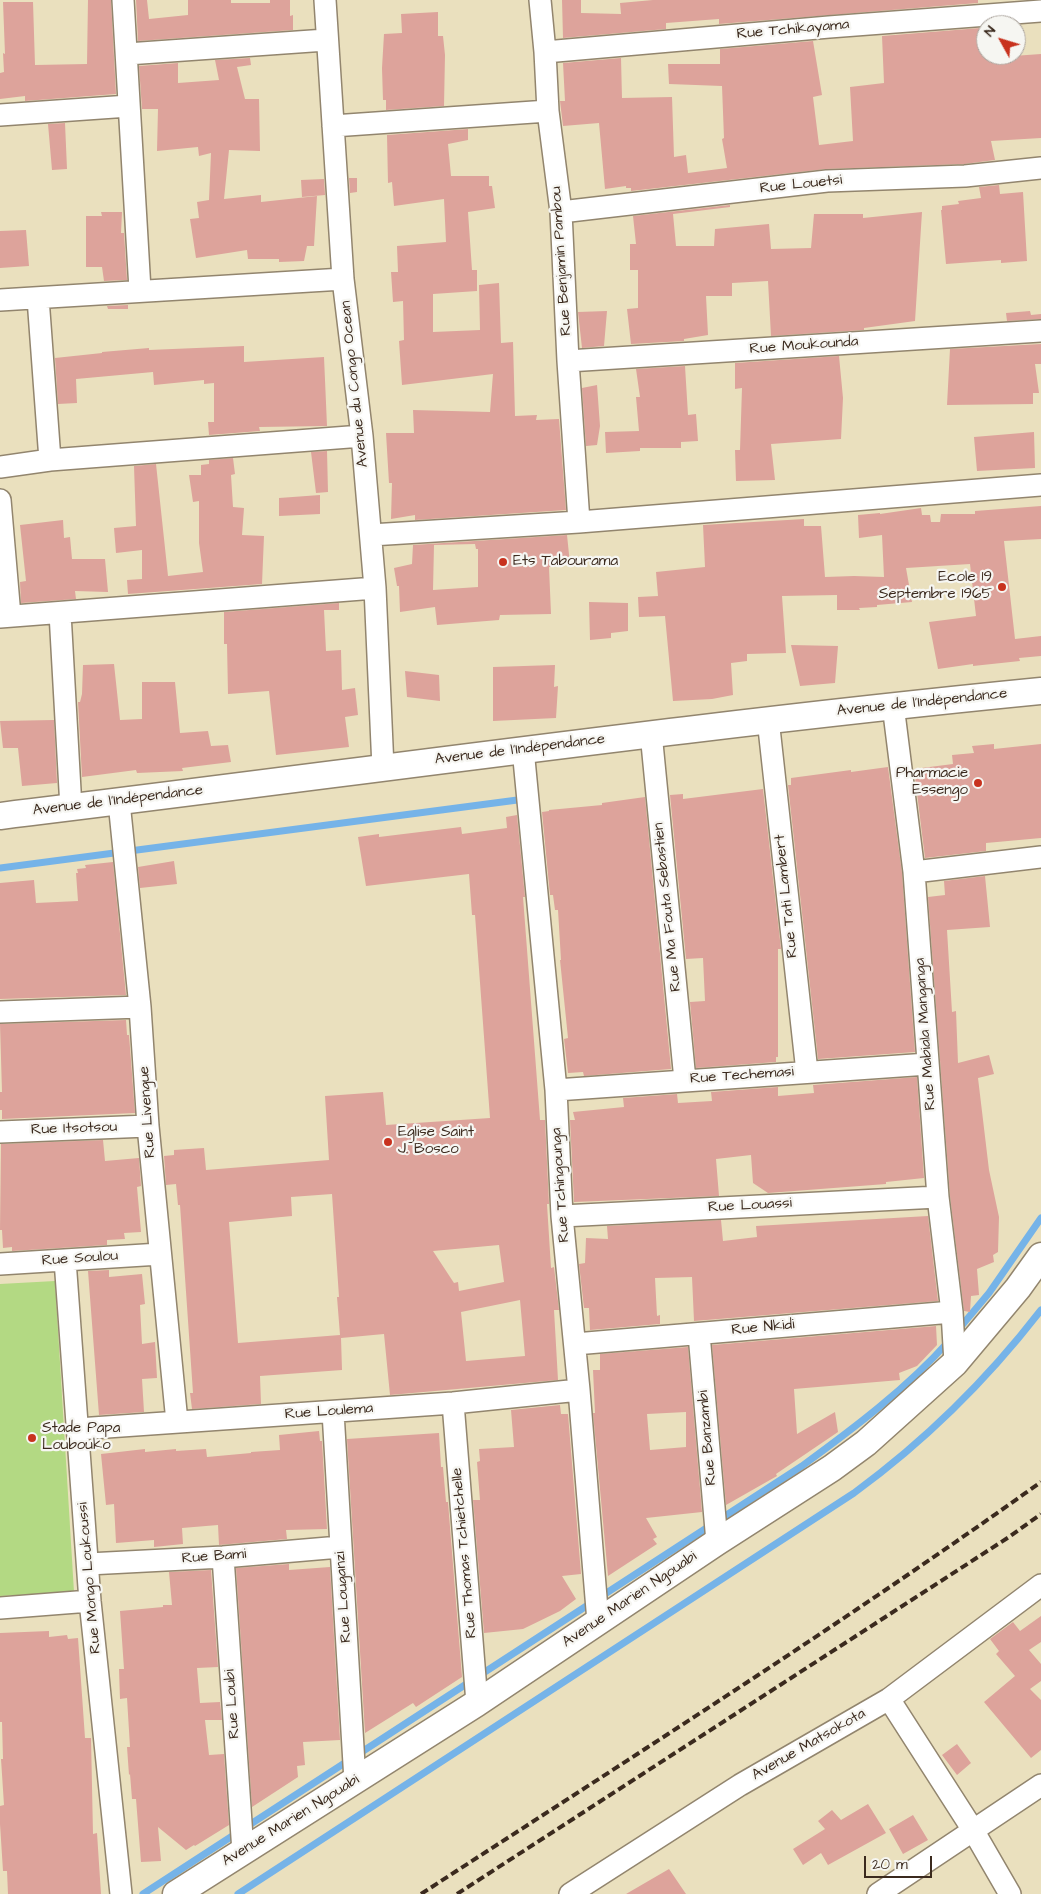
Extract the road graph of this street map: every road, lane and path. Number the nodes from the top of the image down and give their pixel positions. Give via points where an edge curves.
1 (123, 0) edge
2 (325, 0) edge
3 (540, 0) edge
4 (1041, 11) edge
5 (326, 40) junction
6 (545, 52) junction
7 (127, 54) junction
8 (129, 106) junction
9 (548, 111) junction
10 (0, 114) edge
11 (333, 126) junction
12 (1041, 168) edge
13 (562, 212) junction
14 (343, 279) junction
15 (140, 290) junction
16 (38, 298) junction
17 (0, 300) edge
18 (1041, 331) edge
19 (568, 362) junction
20 (362, 436) junction
21 (50, 460) junction
22 (0, 467) edge
23 (1041, 485) edge
24 (0, 500) edge
25 (579, 522) junction
26 (371, 535) junction
27 (375, 588) junction
28 (60, 614) junction
29 (5, 616) edge
30 (1041, 691) edge
31 (893, 705) junction
32 (768, 719) junction
33 (651, 733) junction
34 (524, 749) junction
35 (383, 768) junction
36 (119, 802) junction
37 (72, 808) junction
38 (0, 816) edge
39 (1041, 857) edge
40 (914, 872) junction
41 (140, 1007) junction
42 (0, 1012) edge
43 (928, 1064) junction
44 (807, 1072) junction
45 (685, 1080) junction
46 (556, 1090) junction
47 (148, 1126) junction
48 (0, 1132) edge
49 (938, 1197) junction
50 (562, 1216) junction
51 (160, 1254) junction
52 (1041, 1256) edge
53 (65, 1260) junction
54 (0, 1264) edge
55 (952, 1312) junction
56 (698, 1334) junction
57 (575, 1344) junction
58 (955, 1363) junction
59 (580, 1390) junction
60 (453, 1403) junction
61 (334, 1412) junction
62 (177, 1422) junction
63 (78, 1429) junction
64 (717, 1542) junction
65 (340, 1547) junction
66 (223, 1556) junction
67 (88, 1564) junction
68 (1041, 1586) edge
69 (90, 1601) junction
70 (0, 1608) edge
71 (598, 1622) junction
72 (889, 1699) junction
73 (477, 1703) junction
74 (355, 1780) junction
75 (1041, 1785) edge
76 (973, 1830) junction
77 (243, 1852) junction
78 (593, 1888) edge
79 (121, 1894) edge
80 (176, 1894) edge
81 (570, 1894) edge
82 (878, 1894) edge
83 (1010, 1894) edge

1 - 7 street
2 - 5 street, Avenue du Congo Ocean
3 - 6 street, Rue Benjamin Pambou
4 - 6 street, Rue Tchikayama
5 - 7 street
5 - 11 street, Avenue du Congo Ocean
6 - 9 street, Rue Benjamin Pambou
7 - 8 street
8 - 10 street
8 - 15 street
9 - 11 street
9 - 13 street, Rue Benjamin Pambou
11 - 14 street, Avenue du Congo Ocean
12 - 13 street, Rue Louetsi via 965,176 826,182
13 - 19 street, Rue Benjamin Pambou
14 - 15 street
14 - 20 street, Avenue du Congo Ocean
15 - 16 street
16 - 17 street
16 - 21 street
18 - 19 street, Rue Moukounda
19 - 25 street, Rue Benjamin Pambou
20 - 21 street
20 - 26 street, Avenue du Congo Ocean
21 - 22 street
23 - 25 street
24 - 29 street
25 - 26 street
26 - 27 street, Avenue du Congo Ocean
27 - 28 street
27 - 35 street, Avenue du Congo Ocean
28 - 29 street
28 - 37 street
30 - 31 street, Avenue de l'Indépendance
31 - 32 street, Avenue de l'Indépendance
31 - 40 street, Rue Mabiala Manganga
32 - 33 street, Avenue de l'Indépendance
32 - 44 street, Rue Tati Lambert
33 - 34 street, Avenue de l'Indépendance
33 - 45 street, Rue Ma Fouta Sebastien
34 - 35 street, Avenue de l'Indépendance
34 - 46 street, Rue Tchingounga
35 - 36 street, Avenue de l'Indépendance
36 - 37 street, Avenue de l'Indépendance
36 - 41 street, Rue Livengue
37 - 38 street, Avenue de l'Indépendance
39 - 40 street
40 - 43 street, Rue Mabiala Manganga
41 - 42 street
41 - 47 street, Rue Livengue
43 - 44 street, Rue Techemasi
43 - 49 street, Rue Mabiala Manganga
44 - 45 street, Rue Techemasi
45 - 46 street, Rue Techemasi
46 - 50 street, Rue Tchingounga
47 - 48 street, Rue Itsotsou
47 - 51 street, Rue Livengue
49 - 50 street, Rue Louassi
49 - 55 street, Rue Mabiala Manganga
50 - 57 street, Rue Tchingounga
51 - 53 street, Rue Soulou
51 - 62 street, Rue Livengue
52 - 58 street, Avenue Marien Ngouabi
53 - 54 street, Rue Soulou
53 - 63 street, Rue Mongo Loukoussi
55 - 56 street, Rue Nkidi
55 - 58 street, Rue Mabiala Manganga
56 - 57 street, Rue Nkidi
56 - 64 street, Rue Banzambi
57 - 59 street, Rue Tchingounga
58 - 64 street, Avenue Marien Ngouabi via 860,1448
59 - 60 street, Rue Loulema
59 - 71 street, Rue Tchingounga
60 - 61 street, Rue Loulema
60 - 73 street, Rue Thomas Tchietchelle
61 - 62 street, Rue Loulema
61 - 65 street, Rue Louganzi
62 - 63 street, Rue Loulema
63 - 67 street, Rue Mongo Loukoussi
64 - 71 street, Avenue Marien Ngouabi
65 - 66 street, Rue Bami
65 - 74 street, Rue Louganzi
66 - 67 street, Rue Bami
66 - 77 street, Rue Loubi
67 - 69 street, Rue Mongo Loukoussi
68 - 72 street, Avenue Matsokota
69 - 70 street
69 - 79 street, Rue Mongo Loukoussi
71 - 73 street, Avenue Marien Ngouabi
72 - 76 street
72 - 78 street, Avenue Matsokota via 740,1785
73 - 74 street, Avenue Marien Ngouabi
74 - 77 street, Avenue Marien Ngouabi
75 - 76 street
76 - 82 street
76 - 83 street
77 - 80 street, Avenue Marien Ngouabi
78 - 81 street, Avenue Matsokota

